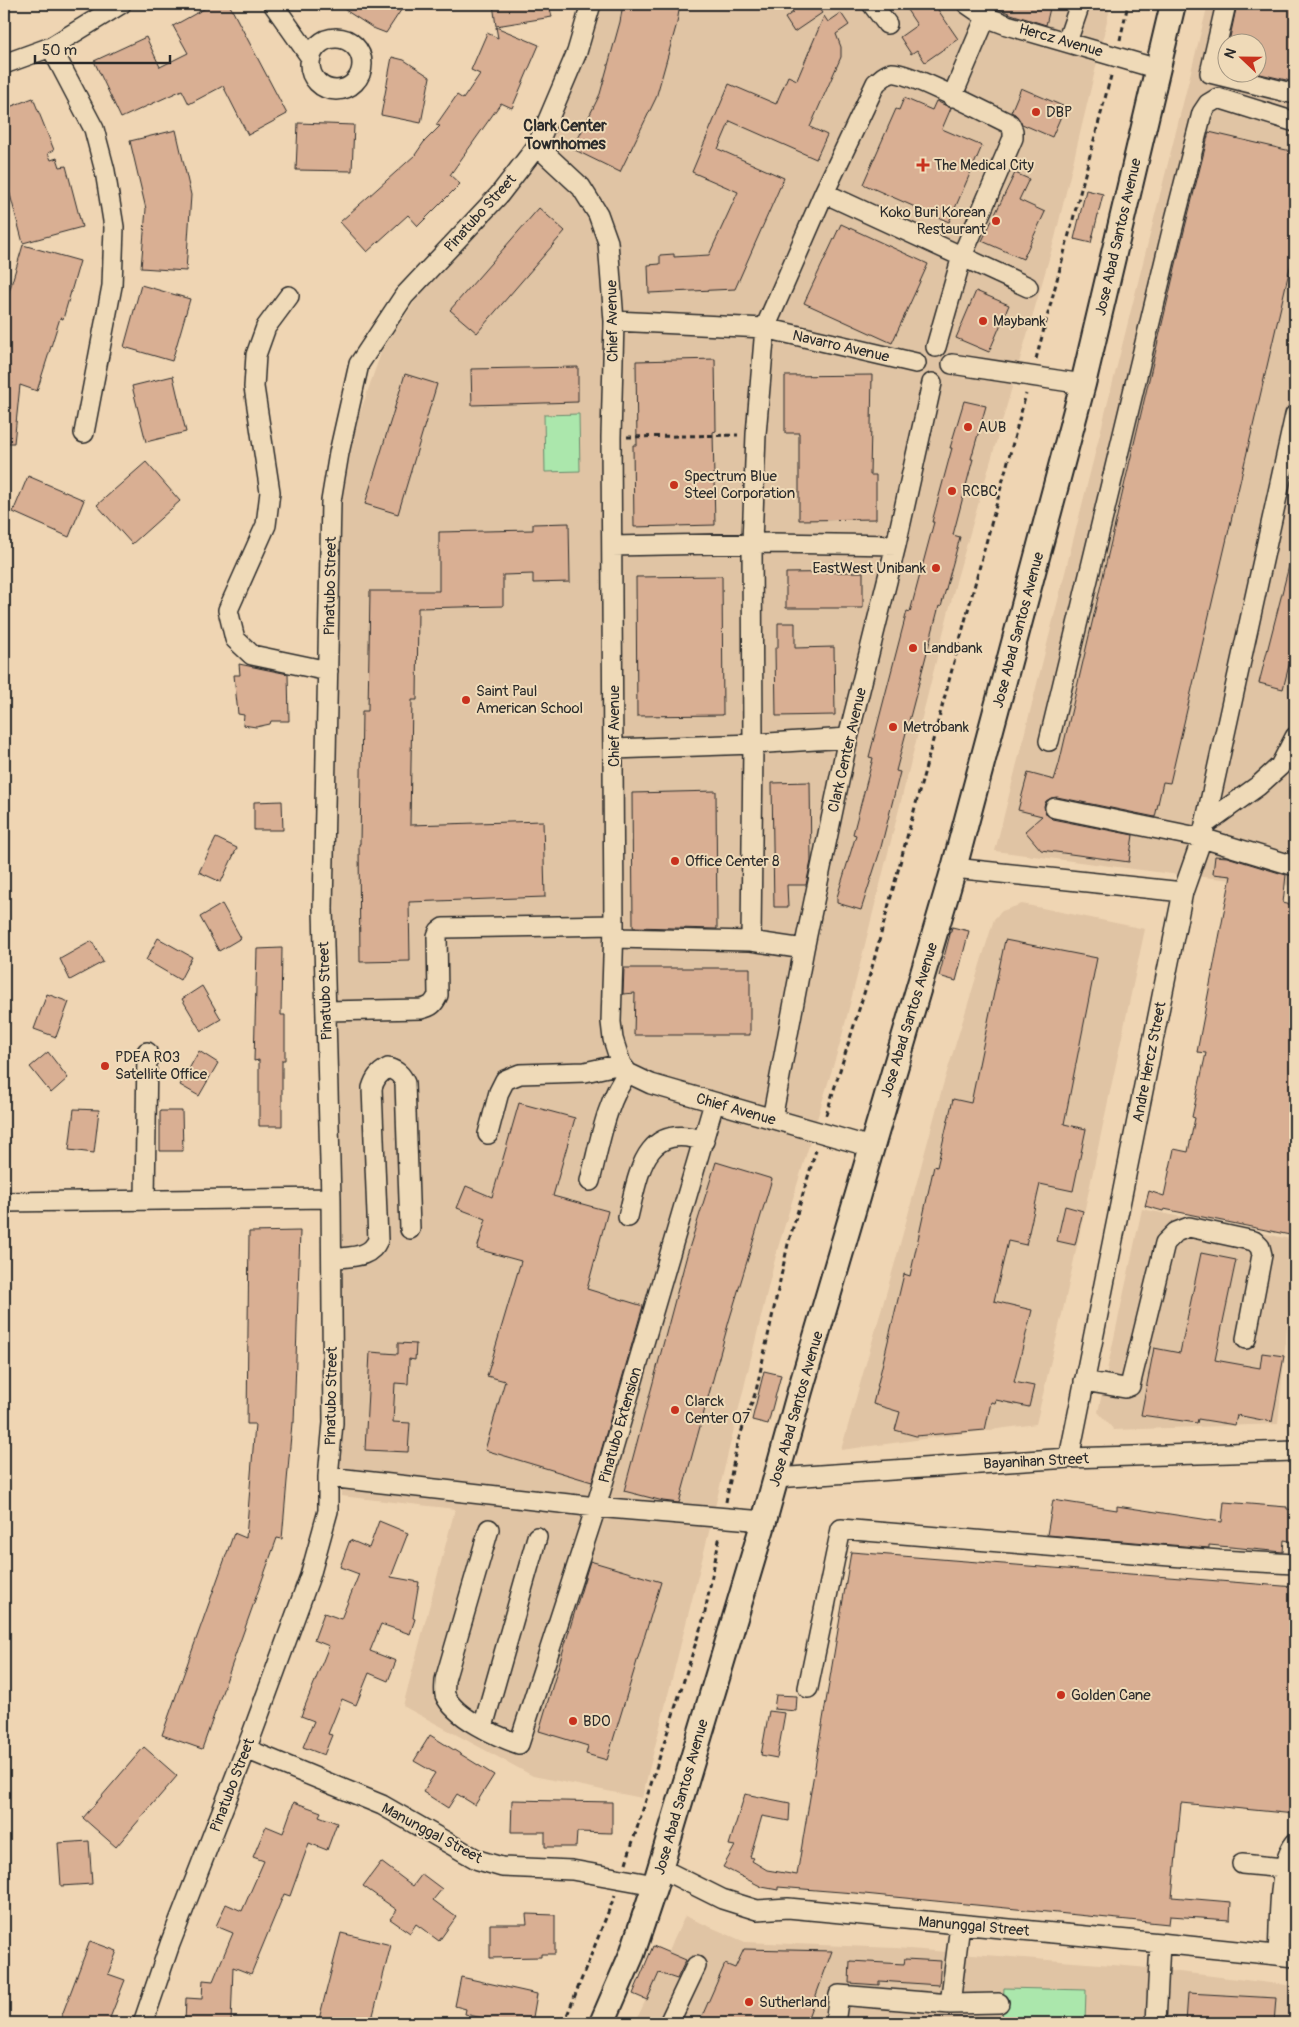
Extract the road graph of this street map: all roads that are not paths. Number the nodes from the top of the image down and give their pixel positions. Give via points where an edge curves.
1 (121, 4) edge
2 (272, 4) edge
3 (591, 4) edge
4 (872, 4) edge
5 (967, 4) edge
6 (1080, 4) edge
7 (1173, 4) edge
8 (1226, 4) edge
9 (986, 17) junction
10 (887, 24) dead end
11 (1067, 42) junction
12 (51, 47) junction
13 (310, 58) dead end
14 (4, 64) edge
15 (1158, 69) junction
16 (1295, 94) edge
17 (952, 97) junction
18 (1295, 122) edge
19 (536, 146) junction
20 (824, 193) junction
21 (962, 256) junction
22 (1028, 287) dead end
23 (289, 296) dead end
24 (614, 321) junction
25 (765, 328) junction
26 (936, 347) junction
27 (916, 363) junction
28 (952, 364) junction
29 (932, 383) junction
30 (1083, 384) junction
31 (1295, 415) edge
32 (84, 433) dead end
33 (752, 543) junction
34 (896, 544) junction
35 (612, 546) junction
36 (328, 670) junction
37 (1295, 737) edge
38 (848, 738) junction
39 (1050, 741) dead end
40 (753, 744) junction
41 (614, 749) junction
42 (1055, 808) dead end
43 (1203, 831) junction
44 (1295, 866) edge
45 (954, 868) junction
46 (1183, 892) junction
47 (614, 931) junction
48 (751, 941) junction
49 (804, 949) junction
50 (326, 1011) junction
51 (147, 1052) dead end
52 (624, 1068) junction
53 (714, 1103) junction
54 (772, 1119) junction
55 (488, 1134) dead end
56 (704, 1140) junction
57 (871, 1147) junction
58 (590, 1181) dead end
59 (332, 1198) junction
60 (144, 1200) junction
61 (4, 1202) edge
62 (628, 1217) dead end
63 (410, 1229) dead end
64 (332, 1259) junction
65 (1246, 1339) dead end
66 (1084, 1382) junction
67 (1295, 1451) edge
68 (1069, 1458) junction
69 (328, 1477) junction
70 (776, 1478) junction
71 (596, 1507) junction
72 (764, 1521) junction
73 (489, 1529) dead end
74 (537, 1537) dead end
75 (1295, 1564) edge
76 (808, 1688) dead end
77 (483, 1727) junction
78 (246, 1749) junction
79 (1295, 1843) edge
80 (1242, 1864) dead end
81 (1283, 1868) junction
82 (658, 1877) junction
83 (960, 1925) junction
84 (1160, 1942) junction
85 (1286, 1956) edge
86 (696, 1966) dead end
87 (998, 2002) dead end
88 (950, 2004) junction
89 (143, 2023) edge
90 (602, 2023) edge
91 (669, 2023) edge
92 (835, 2023) edge
93 (1156, 2023) edge

1 - 12 street
2 - 13 street
3 - 19 street, Pinatubo Street via 577,52
4 - 10 street
5 - 9 street, Hercz Avenue
6 - 11 street
7 - 15 main road, Jose Abad Santos Avenue
8 - 16 street via 1210,73
9 - 11 street, Hercz Avenue
9 - 17 street
11 - 15 street, Hercz Avenue
12 - 14 street
12 - 32 street via 94,129 114,227 112,286
15 - 30 main road, Jose Abad Santos Avenue
17 - 20 street via 903,74 884,76 876,83
17 - 21 street via 1010,124 1013,131 1013,138
18 - 39 street via 1218,98 1202,113
19 - 24 street, Chief Avenue via 580,187 598,214 608,242
19 - 36 street, Pinatubo Street via 499,195 404,296 359,364 331,501
20 - 21 street
20 - 25 street
21 - 22 street
21 - 26 street
23 - 36 street via 266,328 256,355 254,387 270,492 266,525 228,610 235,639 252,655
24 - 25 street, Navarro Avenue
24 - 35 street, Chief Avenue
25 - 27 street, Navarro Avenue
25 - 33 street via 756,434
26 - 27 street via 925,350
26 - 28 street via 947,353
27 - 29 street via 918,374
28 - 29 street via 944,380
28 - 30 street
29 - 34 street, Clark Center Avenue
30 - 45 main road, Jose Abad Santos Avenue
31 - 43 street, Andre Hercz Street
33 - 34 street
33 - 35 street
33 - 40 street
34 - 38 street, Clark Center Avenue
35 - 41 street, Chief Avenue
36 - 50 street, Pinatubo Street via 322,909
37 - 43 street via 1280,766
38 - 40 street
38 - 49 street, Clark Center Avenue
40 - 41 street
40 - 48 street
41 - 47 street, Chief Avenue
42 - 43 street
43 - 44 street
43 - 46 street, Andre Hercz Street
45 - 46 street
45 - 57 main road, Jose Abad Santos Avenue
46 - 66 street, Andre Hercz Street
47 - 48 street
47 - 50 street via 443,928 437,936 438,995 429,1008
47 - 52 street, Chief Avenue via 611,1022 613,1039
48 - 49 street
49 - 54 street, Clark Center Avenue
50 - 59 street, Pinatubo Street
51 - 60 street
52 - 53 street, Chief Avenue via 651,1084
52 - 55 street via 520,1074 505,1080 498,1092
52 - 58 street
53 - 54 street, Chief Avenue
53 - 56 street, Pinatubo Extension
54 - 57 street, Chief Avenue
56 - 62 street via 676,1136 658,1142 652,1148 641,1169
56 - 71 street, Pinatubo Extension
57 - 70 main road, Jose Abad Santos Avenue
59 - 60 street
59 - 64 street, Pinatubo Street
60 - 61 street
63 - 64 street via 405,1083 397,1071 388,1068 380,1072 372,1088 378,1240 370,1253
64 - 69 street, Pinatubo Street via 333,1423
65 - 66 street via 1262,1255 1260,1247 1254,1241 1189,1227 1176,1232 1165,1243 1130,1386
66 - 68 street, Andre Hercz Street
67 - 68 street, Bayanihan Street
68 - 70 street, Bayanihan Street
69 - 71 street
69 - 78 street, Pinatubo Street via 328,1511 310,1576
70 - 72 main road, Jose Abad Santos Avenue
71 - 72 street
71 - 77 street, Pinatubo Extension via 519,1744
72 - 82 main road, Jose Abad Santos Avenue
73 - 77 street via 445,1680 444,1694 456,1710
74 - 77 street
75 - 76 street via 841,1529
78 - 82 street, Manunggal Street via 382,1805 478,1860 502,1867 572,1870 621,1880
78 - 89 street, Pinatubo Street via 170,1944
79 - 81 street
80 - 81 street
81 - 85 street
82 - 83 street, Manunggal Street via 757,1910 788,1908
82 - 90 main road, Jose Abad Santos Avenue via 632,1954
83 - 84 street, Manunggal Street
83 - 88 street
84 - 85 street, Manunggal Street
84 - 93 street
86 - 91 street
87 - 88 street
88 - 92 street via 839,1995

